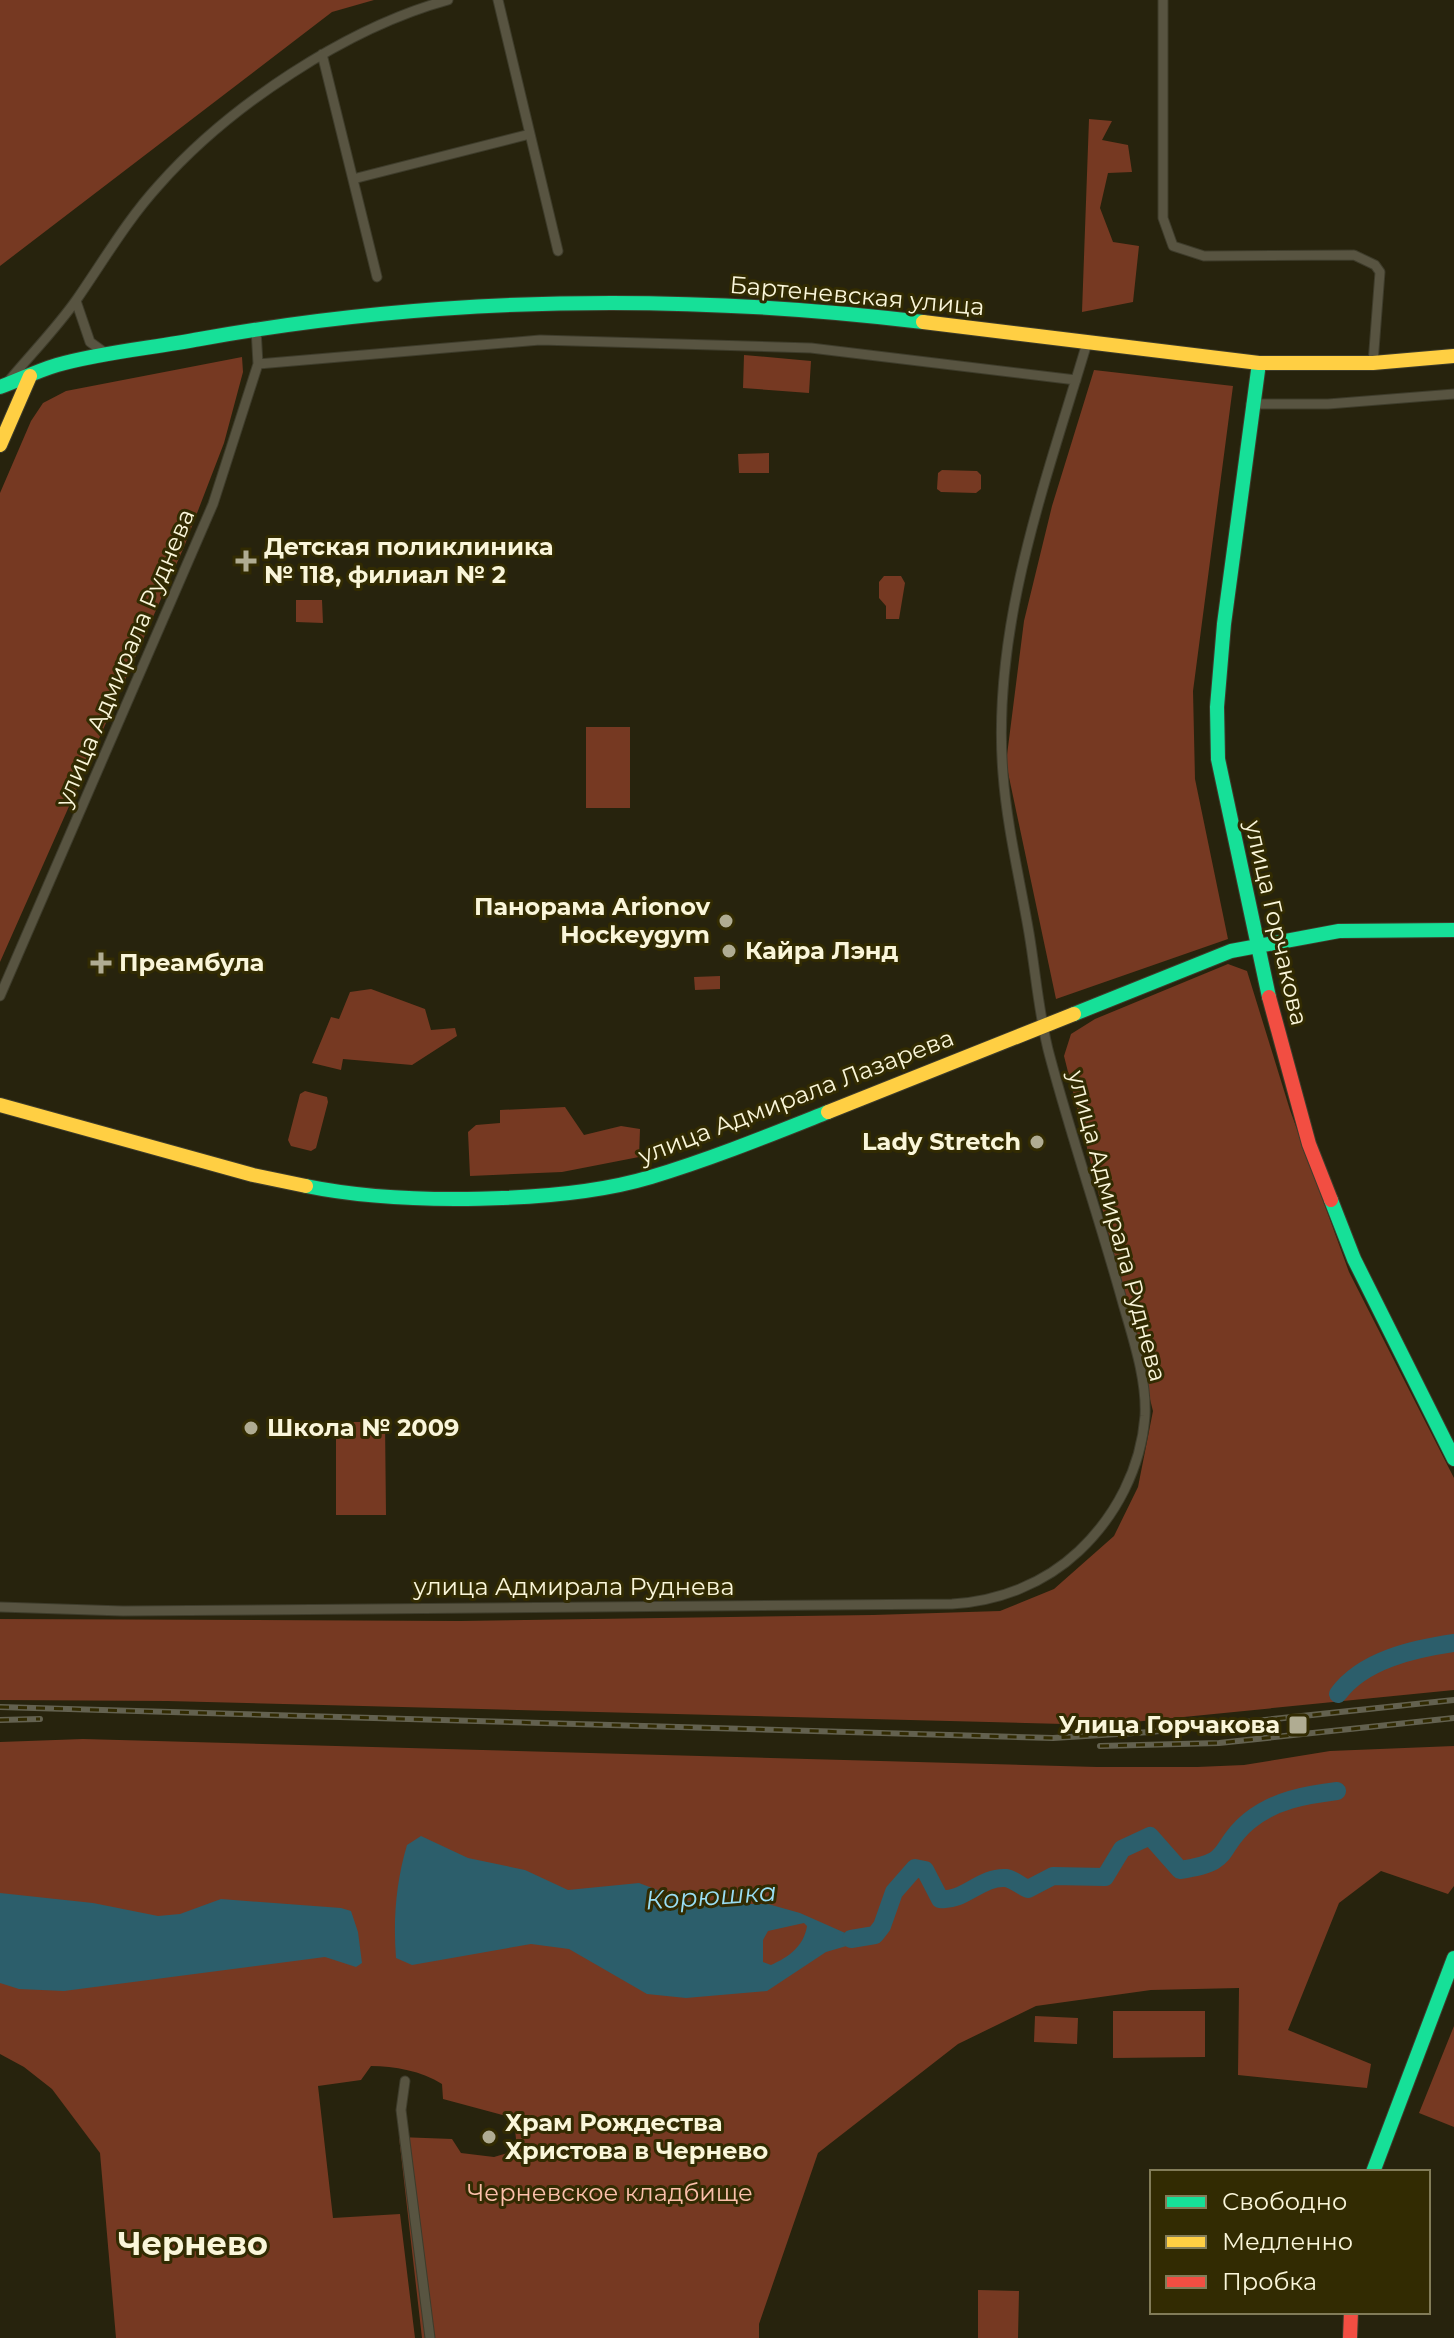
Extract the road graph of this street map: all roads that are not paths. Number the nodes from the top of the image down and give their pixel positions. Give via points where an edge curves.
1 (448, 0) edge
2 (498, 0) edge
3 (1163, 0) edge
4 (322, 54) junction
5 (530, 134) junction
6 (353, 179) junction
7 (558, 251) dead end
8 (377, 277) dead end
9 (76, 301) junction
10 (256, 329) junction
11 (1087, 343) junction
12 (108, 355) junction
13 (1454, 356) edge
14 (1259, 363) junction
15 (1373, 363) junction
16 (258, 364) junction
17 (30, 376) junction
18 (1076, 380) junction
19 (2, 386) edge
20 (1454, 394) edge
21 (1251, 404) junction
22 (5, 425) edge
23 (0, 445) edge
24 (1454, 930) edge
25 (1257, 945) junction
26 (0, 996) edge
27 (1044, 1026) junction
28 (0, 1105) edge
29 (1454, 1459) edge
30 (0, 1607) edge
31 (1454, 1958) edge
32 (405, 2081) dead end
33 (1374, 2170) edge
34 (1351, 2314) edge
35 (430, 2338) edge
36 (1350, 2338) edge

1 - 4 street via 386,21
2 - 5 street
3 - 15 street via 1163,218 1168,238 1173,246 1204,256 1354,255 1375,265 1380,272
4 - 6 street
4 - 9 street via 177,166 129,221
5 - 6 street
5 - 7 street
6 - 8 street
9 - 12 street via 90,342
9 - 19 street
10 - 11 street, Бартеневская улица via 448,308 657,301 812,309
10 - 12 street, Бартеневская улица
10 - 16 street, улица Адмирала Руднева
11 - 14 street, Бартеневская улица
11 - 18 street, улица Адмирала Руднева
12 - 17 street, Бартеневская улица
13 - 15 street, Бартеневская улица
14 - 15 street, Бартеневская улица
14 - 21 street, улица Горчакова
16 - 18 street via 540,340 811,348
16 - 26 street, улица Адмирала Руднева via 213,504
17 - 19 street, Бартеневская улица
17 - 22 street
18 - 27 street, улица Адмирала Руднева via 1016,597 1002,686 1003,774
20 - 21 street
21 - 25 street, улица Горчакова via 1216,737
22 - 23 street
24 - 25 street, улица Адмирала Лазарева via 1339,931
25 - 27 street, улица Адмирала Лазарева via 1165,975
25 - 29 street, улица Горчакова via 1293,1094 1326,1191 1354,1259
27 - 28 street, улица Адмирала Лазарева via 680,1169 514,1198 345,1192 284,1183
27 - 30 street, улица Адмирала Руднева via 1132,1338 1145,1415 1131,1475 1115,1511 1067,1562 1035,1582 999,1598 952,1604 137,1611
31 - 33 street
32 - 35 street via 401,2110
34 - 36 street

